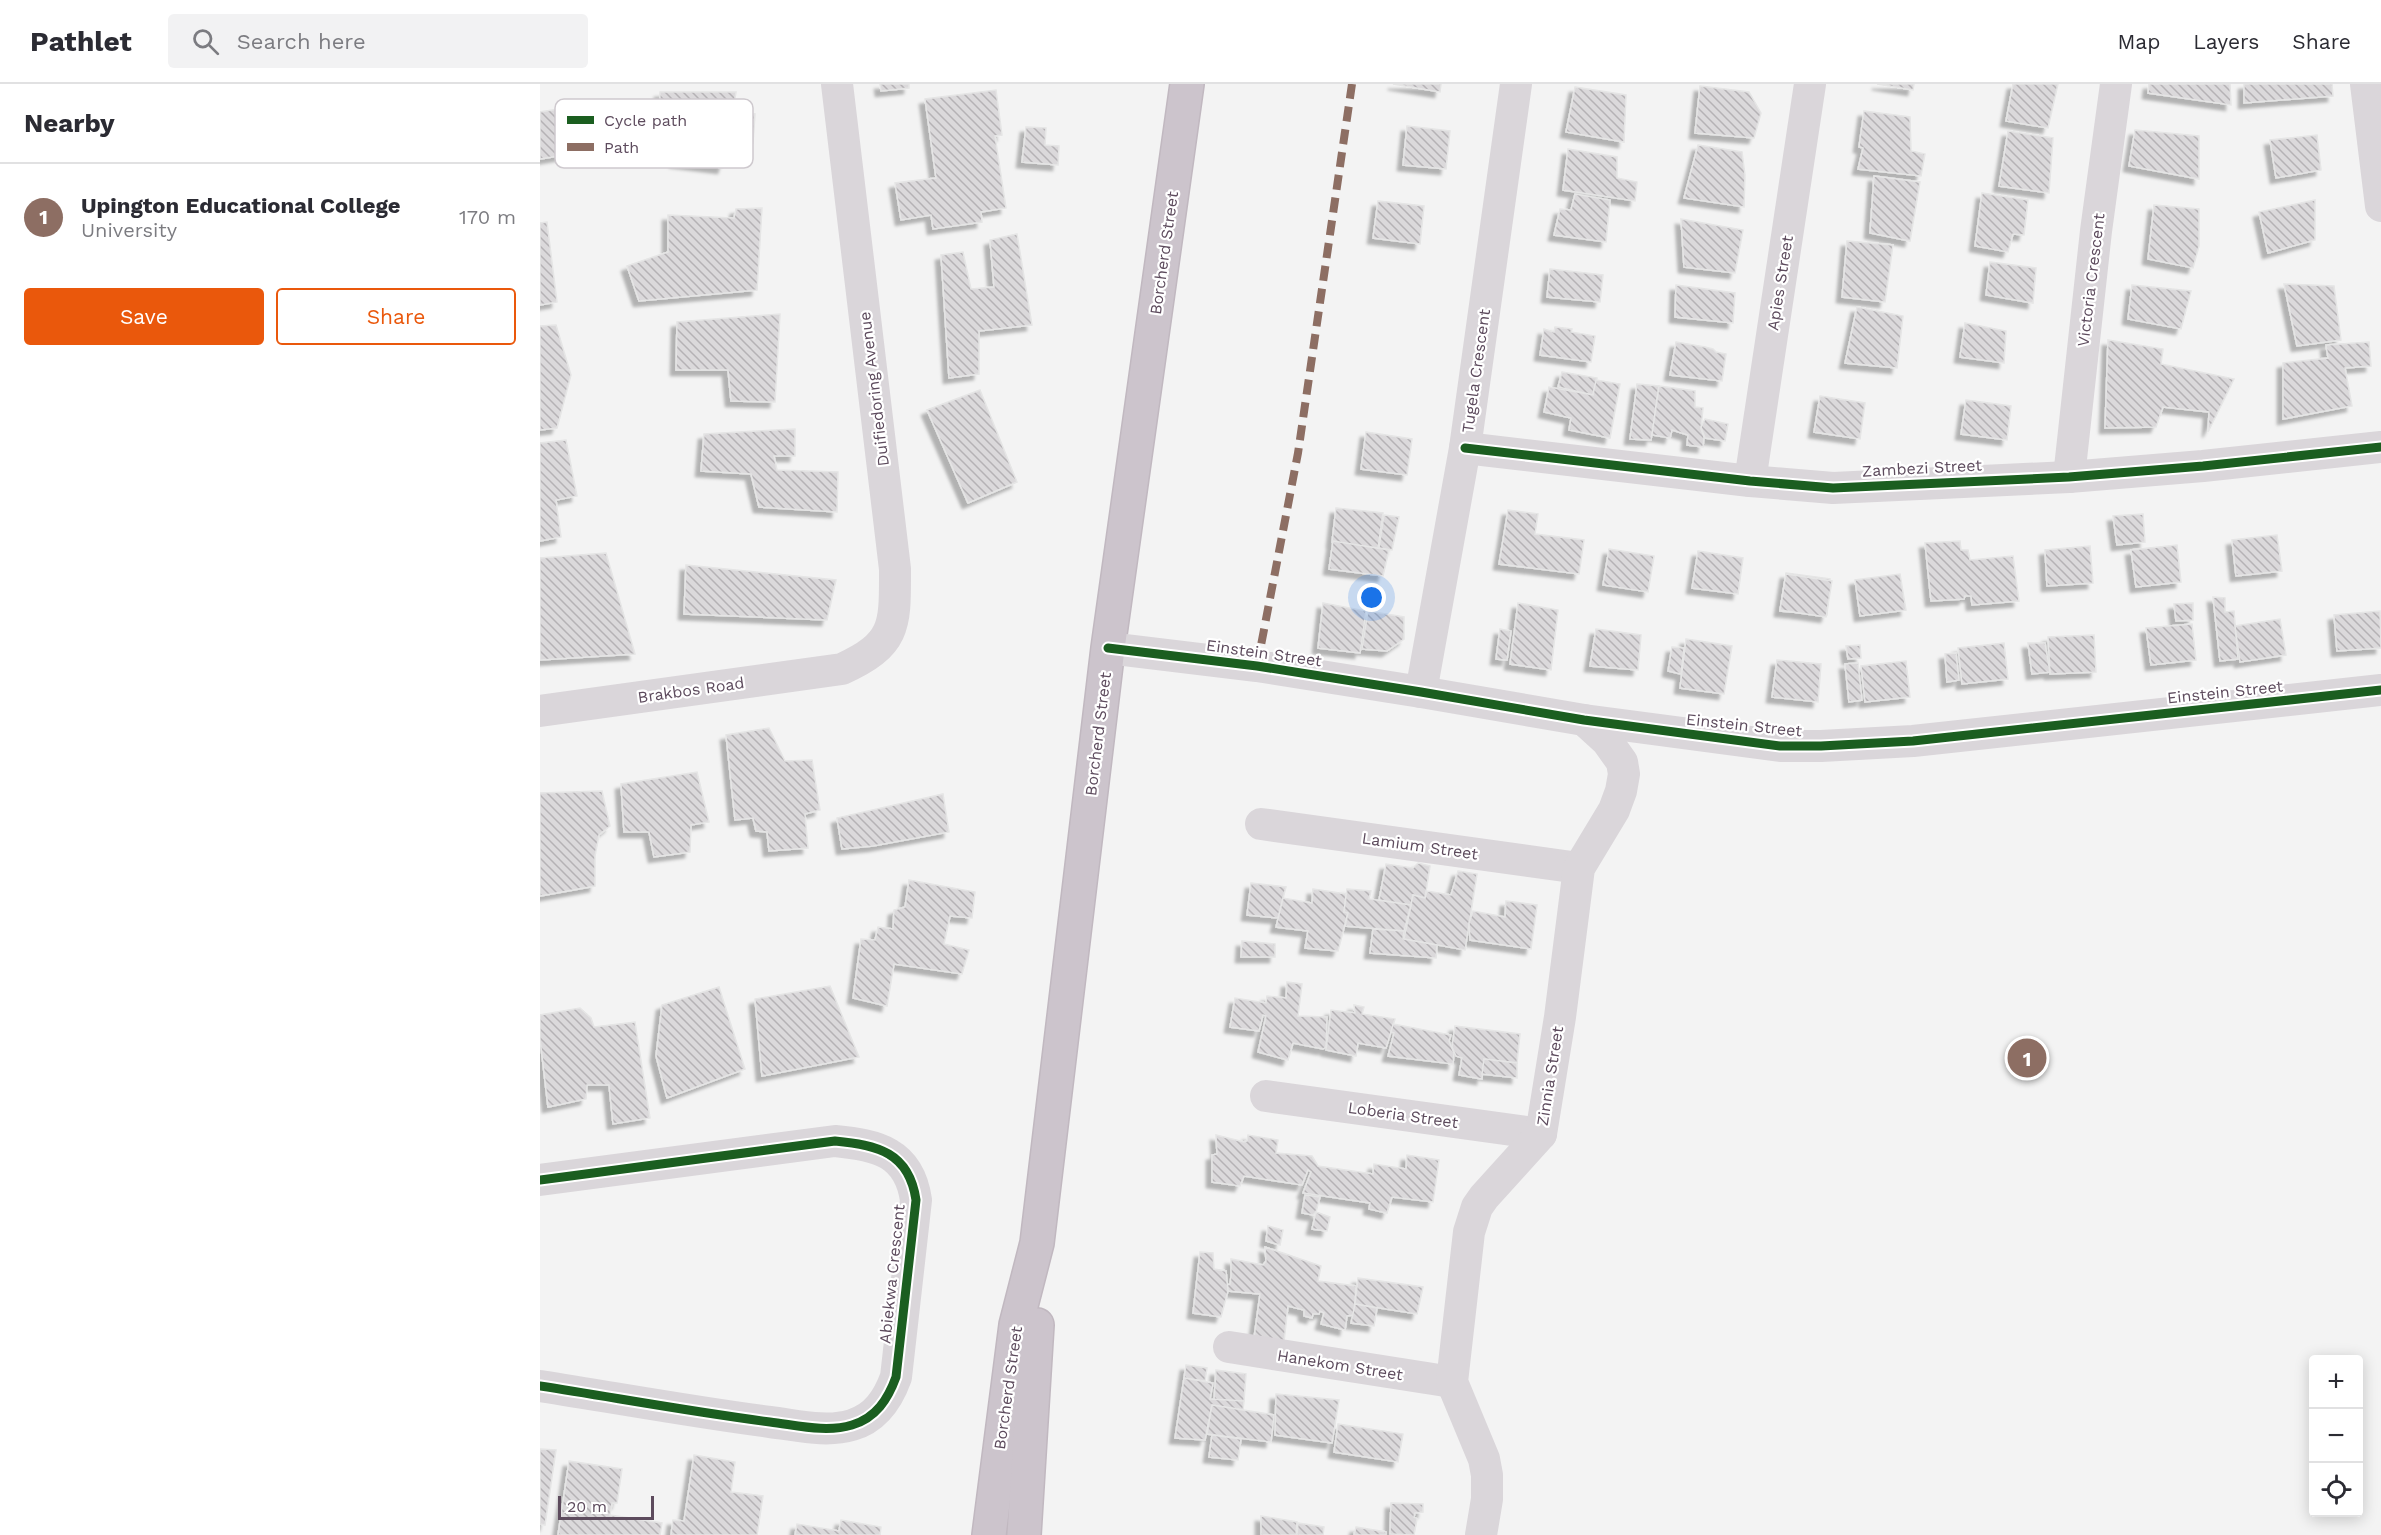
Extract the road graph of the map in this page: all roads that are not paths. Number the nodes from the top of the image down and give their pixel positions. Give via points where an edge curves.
1 (837, 84) edge
2 (1187, 84) edge
3 (1515, 84) edge
4 (1810, 84) edge
5 (2116, 84) edge
6 (2366, 84) edge
7 (2381, 206) edge
8 (2381, 447) edge
9 (1466, 448) junction
10 (2069, 477) junction
11 (1750, 481) junction
12 (1108, 648) junction
13 (842, 669) joint
14 (2381, 690) edge
15 (1421, 692) junction
16 (540, 711) edge
17 (1584, 720) junction
18 (1261, 824) dead end
19 (1579, 868) junction
20 (1266, 1096) dead end
21 (1541, 1134) junction
22 (540, 1180) edge
23 (1036, 1243) junction
24 (1229, 1347) dead end
25 (1452, 1382) junction
26 (540, 1386) edge
27 (988, 1535) edge
28 (1024, 1535) edge
29 (1481, 1535) edge

1 - 13 street, Duifiedoring Avenue via 895,569 895,608 889,631 880,647
2 - 12 highway, Borcherd Street
3 - 9 street, Tugela Crescent
4 - 11 street, Apies Street
5 - 10 street, Victoria Crescent
6 - 7 street
8 - 10 street, Zambezi Street
9 - 11 street, Zambezi Street
9 - 15 street, Tugela Crescent
10 - 11 street, Zambezi Street via 1833,488
12 - 15 street, Einstein Street
12 - 23 highway, Borcherd Street
13 - 16 street, Brakbos Road
14 - 17 street, Einstein Street via 1913,741 1821,746 1761,744
15 - 17 street, Einstein Street
17 - 19 street, Zinnia Street via 1617,752 1624,774 1614,810
18 - 19 street, Lamium Street
19 - 21 street, Zinnia Street
20 - 21 street, Loberia Street
21 - 25 street, Zinnia Street via 1484,1197 1472,1220
22 - 26 street, Abiekwa Crescent via 835,1141 880,1148 898,1159 914,1184 916,1200 896,1377 878,1410 865,1419 836,1428 812,1427
23 - 27 highway, Borcherd Street via 1016,1325
23 - 28 highway, Borcherd Street via 1038,1304
24 - 25 street, Hanekom Street
25 - 29 street, Zinnia Street via 1484,1459 1487,1499

